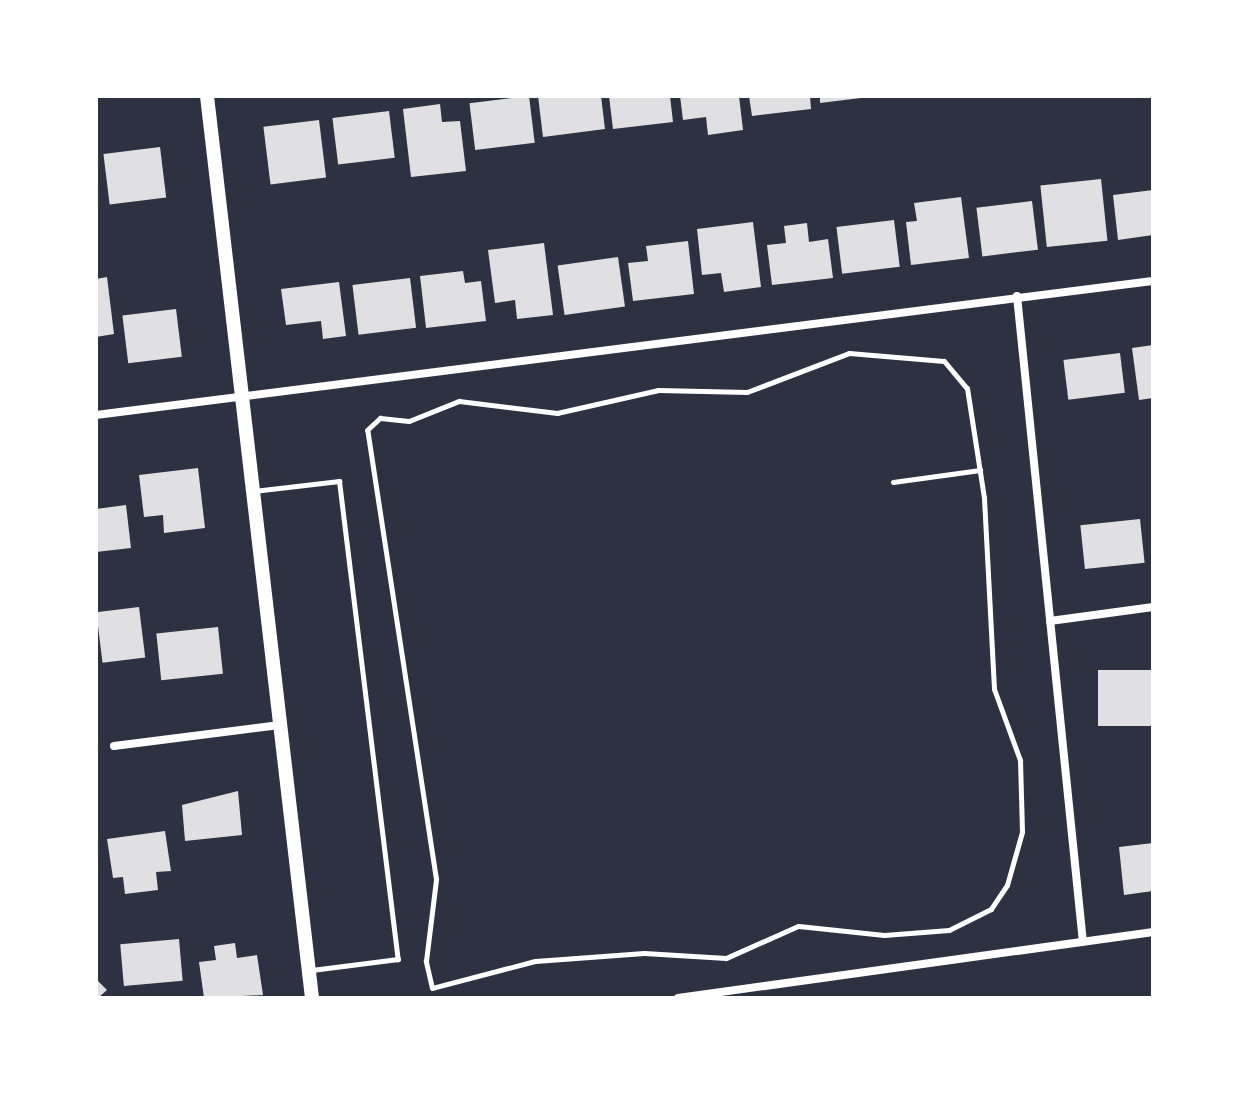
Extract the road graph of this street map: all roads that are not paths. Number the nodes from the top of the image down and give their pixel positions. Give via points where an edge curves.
1 (207, 96) edge
2 (1153, 281) edge
3 (1017, 296) junction
4 (241, 393) junction
5 (96, 415) edge
6 (252, 491) junction
7 (1153, 607) edge
8 (1050, 621) junction
9 (280, 725) junction
10 (114, 746) dead end
11 (1153, 932) edge
12 (1083, 942) junction
13 (308, 970) junction
14 (312, 998) edge
15 (678, 998) edge

1 - 4 street
2 - 3 street
3 - 4 street
3 - 8 street
4 - 5 street
4 - 6 street
6 - 9 street
6 - 13 lane via 339,481 398,959
7 - 8 street
8 - 12 street
9 - 10 street
9 - 13 street
11 - 12 street
12 - 15 street
13 - 14 street

